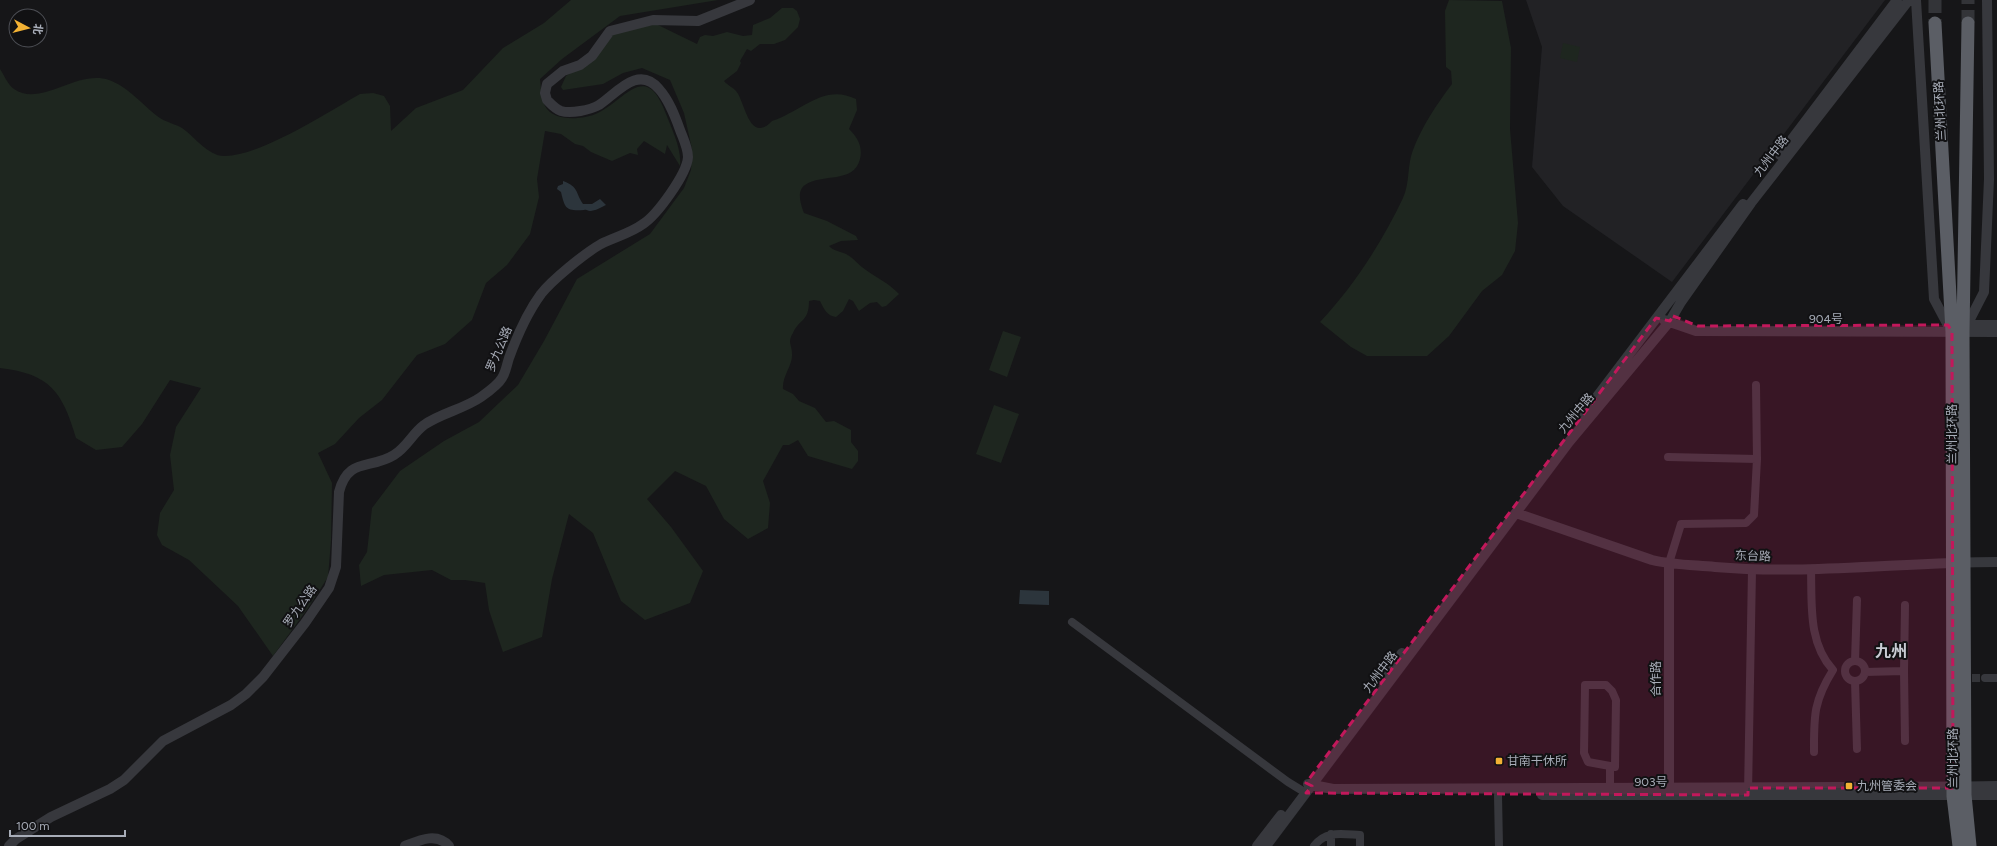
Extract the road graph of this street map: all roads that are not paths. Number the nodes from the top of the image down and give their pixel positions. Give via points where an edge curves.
1 (750, 0) edge
2 (1897, 0) edge
3 (1909, 0) edge
4 (1916, 0) edge
5 (1987, 0) edge
6 (1935, 23) tunnel mouth
7 (1968, 23) tunnel mouth
8 (1658, 316) junction
9 (1672, 318) junction
10 (1997, 325) edge
11 (1957, 328) junction
12 (1997, 332) edge
13 (1756, 385) dead end
14 (1668, 457) dead end
15 (1757, 459) junction
16 (1516, 513) junction
17 (1958, 562) junction
18 (1997, 562) edge
19 (1669, 563) junction
20 (1752, 570) junction
21 (1811, 570) junction
22 (1857, 600) dead end
23 (1905, 605) dead end
24 (1072, 622) dead end
25 (1855, 662) junction
26 (1832, 670) junction
27 (1845, 671) junction
28 (1904, 671) junction
29 (1865, 672) junction
30 (1985, 678) tunnel mouth
31 (1997, 678) edge
32 (1855, 681) junction
33 (1904, 741) dead end
34 (1857, 749) dead end
35 (1814, 752) dead end
36 (1610, 766) junction
37 (1997, 786) edge
38 (1306, 788) junction
39 (1610, 791) junction
40 (1669, 791) junction
41 (1959, 791) junction
42 (1748, 792) junction
43 (1498, 795) junction
44 (1997, 795) edge
45 (1331, 834) junction
46 (9, 846) edge
47 (405, 846) edge
48 (449, 846) edge
49 (1257, 846) edge
50 (1266, 846) edge
51 (1314, 846) edge
52 (1331, 846) edge
53 (1360, 846) edge
54 (1499, 846) edge
55 (1959, 846) edge
56 (1970, 846) edge

1 - 46 street, 罗九公路 via 698,20 653,20 610,31 592,56 563,71 547,84 547,100 561,111 583,110 597,106 629,81 649,81 659,88 673,112 688,156 686,168 673,189 644,224 595,248 542,293 528,315 502,379 492,388 480,398 425,424 415,432 403,449 394,455 356,467 347,474 339,492 336,567 329,588 263,677 246,694 206,720 163,741 115,786 51,817
2 - 8 street
3 - 9 street, 九州中路 via 1751,203
4 - 11 street via 1934,299
5 - 11 street via 1989,179 1984,292
6 - 11 highway, 兰州北环路
7 - 11 highway, 兰州北环路
8 - 9 street, 904号
8 - 38 street via 1392,666
9 - 11 street, 904号 via 1696,331
9 - 16 street, 九州中路 via 1568,442
10 - 11 street
11 - 12 street, 904号
11 - 17 highway, 兰州北环路
13 - 15 street
14 - 15 street
15 - 19 street via 1754,514 1746,523 1681,524
16 - 19 street, 东台路 via 1652,560
16 - 38 street, 九州中路
17 - 18 street, 东台路
17 - 21 street, 东台路
17 - 41 highway, 兰州北环路
17 - 41 highway, 兰州北环路 via 1968,678
19 - 20 street, 东台路
19 - 40 street, 合作路
20 - 21 street, 东台路
20 - 42 street
21 - 26 street via 1812,625 1824,661
22 - 25 street
23 - 28 street
24 - 38 street
25 - 27 street via 1848,664
25 - 29 street via 1862,665
26 - 27 street
26 - 35 street via 1822,687 1814,714
27 - 32 street via 1848,678
28 - 29 street
28 - 33 street
29 - 32 street via 1862,678
30 - 31 street
32 - 34 street
36 - 36 street via 1588,762 1584,753 1585,685 1606,685 1616,700 1615,766
36 - 39 street
37 - 41 street
38 - 39 street
38 - 43 street, 903号
38 - 49 street
38 - 50 street, 九州中路
39 - 40 street, 903号
39 - 43 street, 903号
40 - 42 street, 903号
41 - 42 street, 903号
41 - 44 street
41 - 55 highway, 兰州北环路
41 - 56 highway, 兰州北环路
43 - 54 street
45 - 51 street via 1319,840
45 - 52 street
45 - 53 street via 1360,835
47 - 48 street via 436,838 443,839

